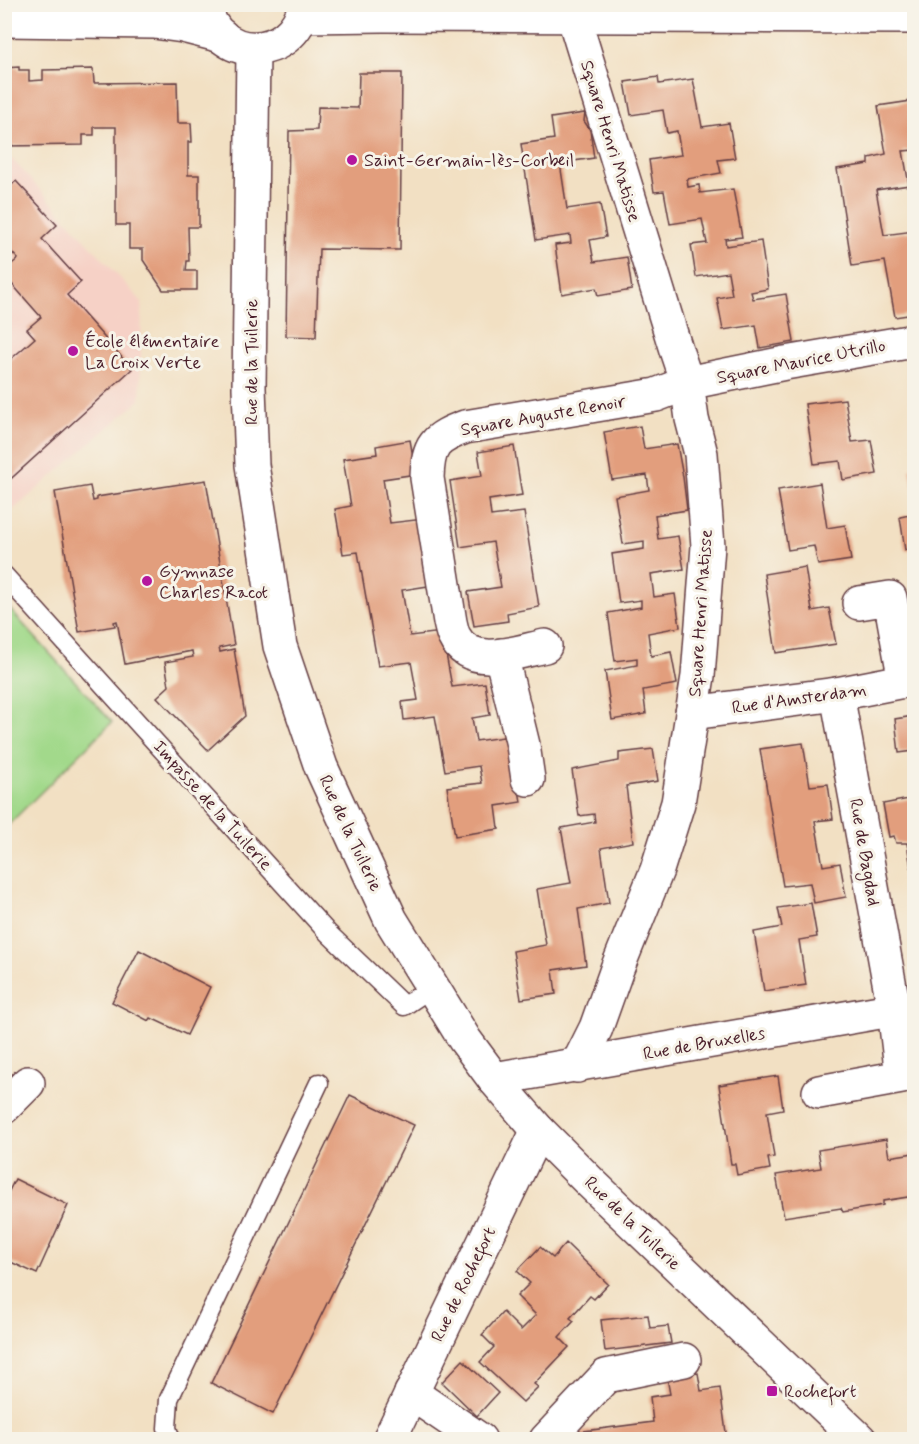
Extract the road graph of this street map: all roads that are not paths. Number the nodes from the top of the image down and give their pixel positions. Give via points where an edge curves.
1 (205, 4) edge
2 (304, 10) edge
3 (573, 15) junction
4 (915, 17) edge
5 (4, 20) edge
6 (222, 36) junction
7 (253, 49) junction
8 (915, 341) edge
9 (687, 383) junction
10 (4, 575) edge
11 (859, 603) dead end
12 (544, 646) dead end
13 (501, 655) junction
14 (910, 680) edge
15 (837, 694) junction
16 (692, 713) junction
17 (528, 779) dead end
18 (431, 988) junction
19 (904, 1008) edge
20 (577, 1066) junction
21 (494, 1079) junction
22 (28, 1083) dead end
23 (320, 1083) dead end
24 (819, 1092) dead end
25 (4, 1107) edge
26 (538, 1130) junction
27 (684, 1360) dead end
28 (411, 1393) junction
29 (171, 1440) edge
30 (389, 1440) edge
31 (480, 1440) edge
32 (546, 1440) edge
33 (860, 1440) edge

1 - 6 street via 212,26
2 - 3 street via 383,15
2 - 7 street via 295,30 283,40
3 - 4 street
3 - 9 street, Square Henri Matisse
5 - 6 street via 154,22
6 - 7 street
7 - 18 street, Rue de la Tuilerie via 249,388 252,465 280,645 321,767 391,920
8 - 9 street, Square Maurice Utrillo
9 - 13 street, Square Auguste Renoir via 656,395 465,427 447,434 430,452 427,478 454,636 471,654
9 - 16 street, Square Henri Matisse via 701,454 708,546
10 - 18 lane, Impasse de la Tuilerie via 328,933 404,1006
11 - 14 street via 890,598
12 - 13 street, Square Auguste Renoir
13 - 17 street
14 - 15 street, Rue d'Amsterdam
15 - 16 street, Rue d'Amsterdam
15 - 19 street, Rue de Bagdad
16 - 20 street, Square Henri Matisse via 678,803 657,870 596,1028
18 - 21 street, Rue de la Tuilerie
19 - 20 street, Rue de Bruxelles
19 - 24 street, Rue de Bagdad via 902,1077
20 - 21 street, Rue de Bruxelles
21 - 26 street, Rue de la Tuilerie
22 - 25 street
23 - 29 lane via 169,1399 167,1428
26 - 28 street, Rue de Rochefort
26 - 33 street, Rue de la Tuilerie
27 - 32 street via 606,1376
28 - 30 street, Rue de Rochefort
28 - 31 street

